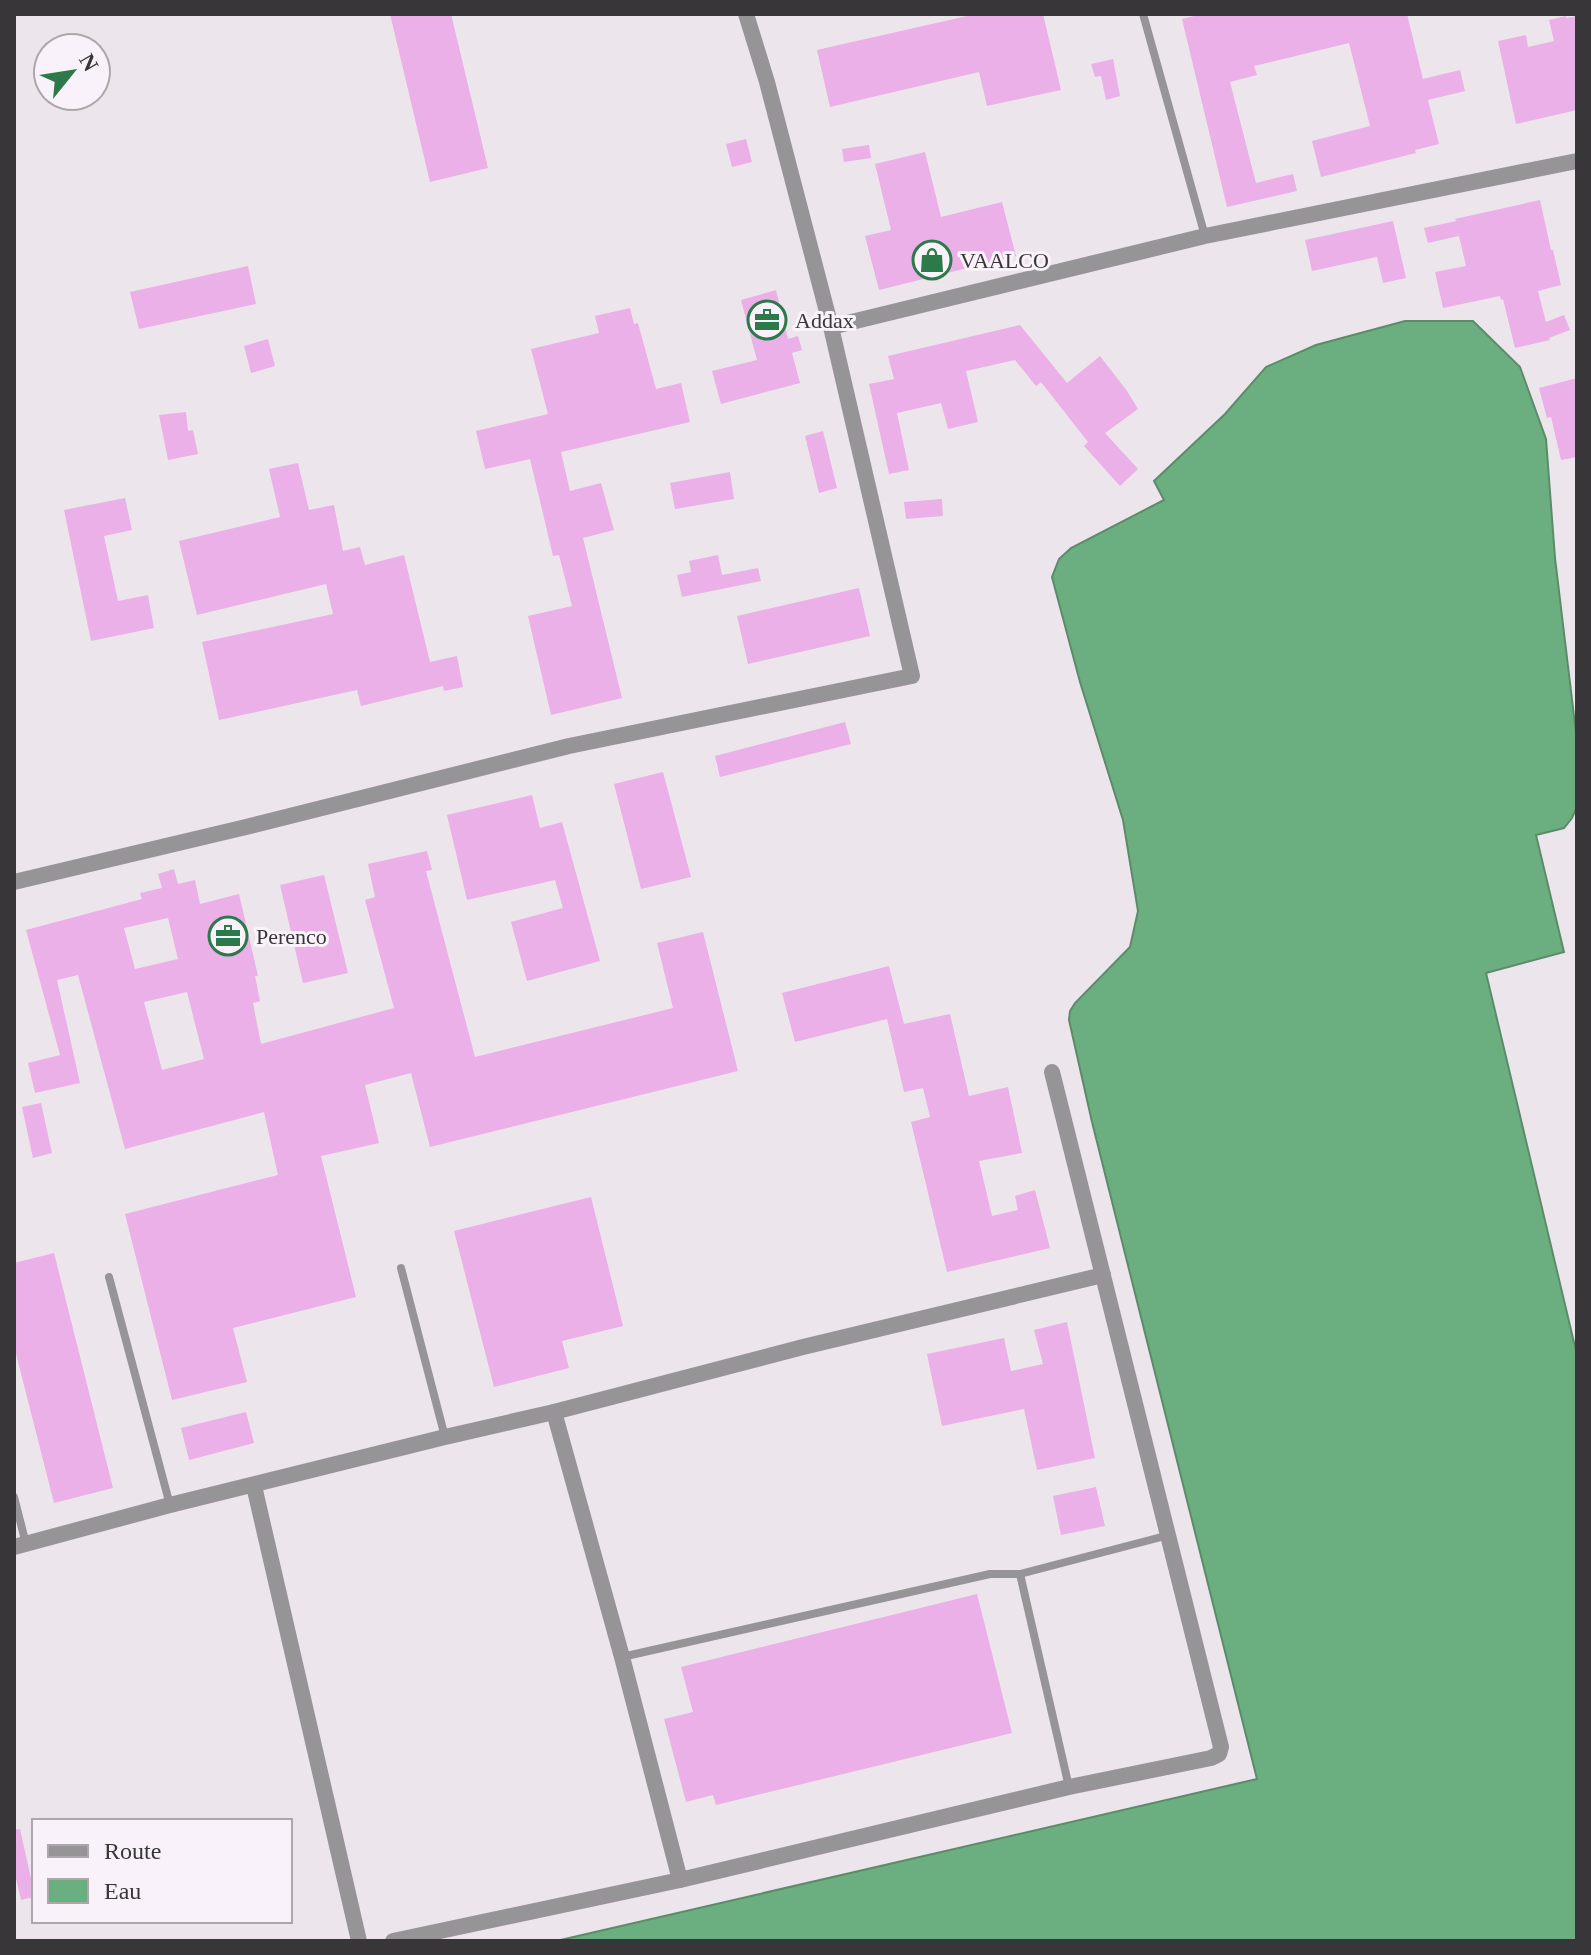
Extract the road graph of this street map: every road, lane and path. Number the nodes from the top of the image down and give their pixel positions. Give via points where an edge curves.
1 (746, 14) edge
2 (1143, 14) edge
3 (1577, 162) edge
4 (1205, 236) junction
5 (831, 327) junction
6 (14, 882) edge
7 (1052, 1072) dead end
8 (401, 1268) dead end
9 (1103, 1275) junction
10 (109, 1277) dead end
11 (554, 1412) junction
12 (445, 1437) junction
13 (254, 1486) junction
14 (14, 1497) edge
15 (170, 1505) junction
16 (1169, 1535) junction
17 (20, 1545) edge
18 (1020, 1574) junction
19 (622, 1657) junction
20 (1069, 1787) junction
21 (680, 1880) junction
22 (359, 1941) edge
23 (393, 1941) edge

1 - 5 street
2 - 4 lane
3 - 4 street
4 - 5 street
5 - 6 street via 912,676 569,746
7 - 9 street
8 - 12 lane
9 - 11 street
9 - 16 street
10 - 15 lane
11 - 12 street
11 - 19 street
12 - 13 street
13 - 15 street
13 - 22 street
14 - 17 lane
15 - 17 street
16 - 18 lane
16 - 20 street via 1219,1754
18 - 19 lane via 990,1574
18 - 20 lane
19 - 21 street
20 - 21 street
21 - 23 street

